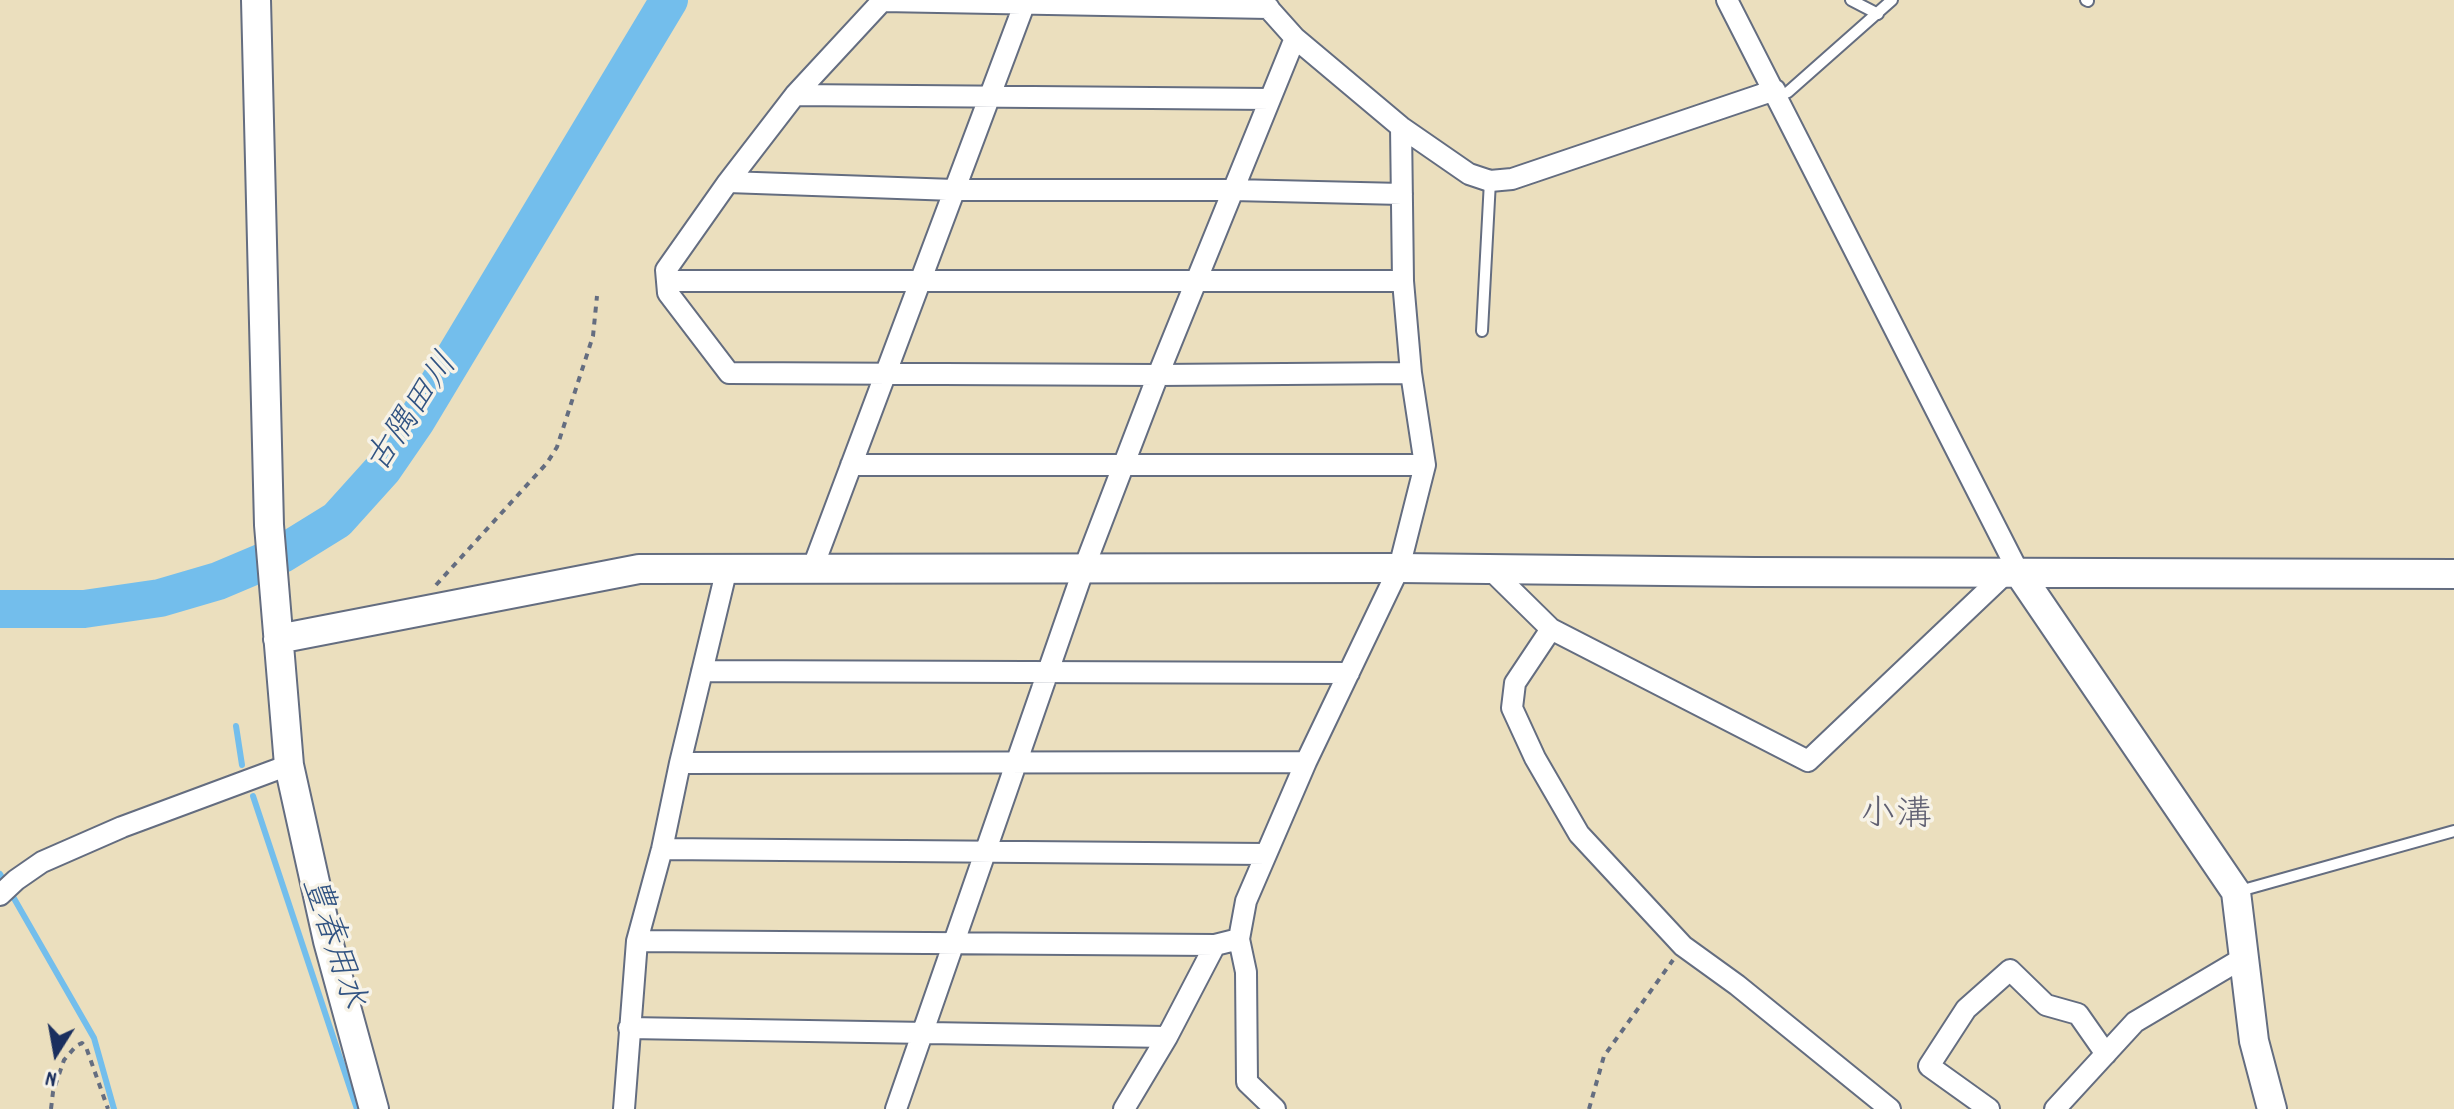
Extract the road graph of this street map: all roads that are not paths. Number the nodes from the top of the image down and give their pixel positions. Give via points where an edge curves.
1 (256, 0) edge
2 (883, 0) edge
3 (1727, 0) edge
4 (1851, 0) edge
5 (1892, 0) edge
6 (1265, 4) edge
7 (1024, 5) junction
8 (1878, 14) junction
9 (1295, 38) junction
10 (1776, 93) junction
11 (795, 95) junction
12 (988, 98) junction
13 (1270, 99) junction
14 (1401, 127) junction
15 (1490, 181) junction
16 (728, 182) junction
17 (954, 190) junction
18 (1233, 190) junction
19 (1402, 194) junction
20 (667, 281) junction
21 (1196, 281) junction
22 (1403, 281) junction
23 (919, 282) junction
24 (1482, 331) dead end
25 (1411, 373) junction
26 (884, 374) junction
27 (1158, 375) junction
28 (851, 465) junction
29 (1124, 465) junction
30 (1425, 465) junction
31 (813, 567) junction
32 (727, 568) junction
33 (1084, 568) junction
34 (1399, 568) junction
35 (1490, 569) junction
36 (2012, 573) junction
37 (2454, 574) edge
38 (1551, 629) junction
39 (278, 639) junction
40 (702, 671) junction
41 (1048, 672) junction
42 (1349, 673) junction
43 (1018, 762) junction
44 (1306, 762) junction
45 (680, 763) junction
46 (289, 765) junction
47 (2454, 831) edge
48 (662, 849) junction
49 (986, 853) junction
50 (1266, 854) junction
51 (2236, 892) junction
52 (0, 895) edge
53 (1239, 939) junction
54 (637, 941) junction
55 (955, 943) junction
56 (1215, 945) junction
57 (2243, 958) junction
58 (629, 1028) junction
59 (923, 1033) junction
60 (1167, 1037) junction
61 (2106, 1054) junction
62 (374, 1109) edge
63 (624, 1109) edge
64 (896, 1109) edge
65 (1124, 1109) edge
66 (1275, 1109) edge
67 (1890, 1109) edge
68 (1989, 1109) edge
69 (2055, 1109) edge
70 (2272, 1109) edge

1 - 39 street via 269,525
2 - 7 street
2 - 11 street
3 - 10 street
4 - 8 lane
5 - 8 lane
6 - 7 street
6 - 9 street
7 - 12 street
8 - 10 lane via 1788,92
9 - 13 street
9 - 14 street
10 - 15 street via 1512,179
10 - 36 street
11 - 12 street
11 - 16 street
12 - 13 street
12 - 17 street
13 - 18 street
14 - 15 street via 1469,174
14 - 19 street
15 - 24 lane
16 - 17 street
16 - 20 street via 666,270
17 - 18 street
17 - 23 street
18 - 19 street
18 - 21 street
19 - 22 street
20 - 23 street
20 - 26 street via 668,293 729,373
21 - 22 street
21 - 23 street
21 - 27 street
22 - 25 street
23 - 26 street
25 - 27 street
25 - 30 street
26 - 27 street
26 - 28 street
27 - 29 street
28 - 29 street
28 - 31 street
29 - 30 street
29 - 33 street
30 - 34 street
31 - 32 street
31 - 33 street
32 - 39 street via 639,569
32 - 40 street
33 - 34 street
33 - 41 street
34 - 35 street
34 - 42 street
35 - 36 street
35 - 38 street
36 - 37 street
36 - 38 street via 1808,761
36 - 51 street
38 - 67 street via 1515,683 1512,708 1579,834 1683,946
39 - 46 street
40 - 41 street
40 - 45 street
41 - 42 street
41 - 43 street
42 - 44 street
43 - 44 street
43 - 45 street
43 - 49 street
44 - 50 street
45 - 48 street
46 - 52 street via 42,862
46 - 62 street via 328,941
47 - 51 lane
48 - 49 street
48 - 54 street
49 - 50 street
49 - 55 street
50 - 53 street via 1246,901
51 - 57 street
53 - 56 street
53 - 66 street via 1246,972 1247,1082
54 - 55 street
54 - 58 street
55 - 56 street
55 - 59 street
56 - 60 street
57 - 61 street via 2135,1022
57 - 70 street via 2254,1041
58 - 59 street
58 - 63 street
59 - 60 street
59 - 64 street
60 - 65 street
61 - 68 street via 2078,1014 2046,1005 2010,970 1966,1009 1929,1066
61 - 69 street

